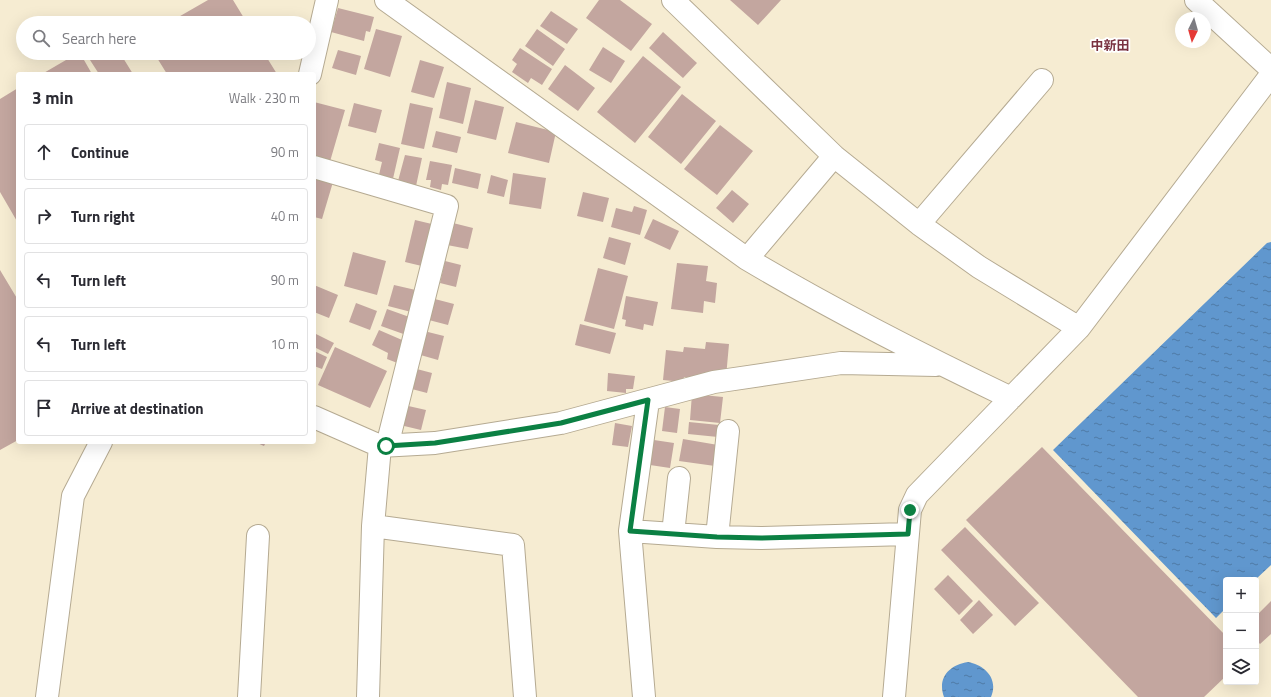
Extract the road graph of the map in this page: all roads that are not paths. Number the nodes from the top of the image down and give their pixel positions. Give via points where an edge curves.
1 (327, 0) edge
2 (387, 0) edge
3 (673, 0) edge
4 (1196, 0) edge
5 (316, 48) edge
6 (313, 60) edge
7 (1271, 68) edge
8 (310, 72) edge
9 (1271, 75) edge
10 (1042, 80) dead end
11 (834, 156) junction
12 (316, 168) edge
13 (919, 224) junction
14 (747, 260) junction
15 (1079, 328) junction
16 (941, 365) junction
17 (1011, 398) junction
18 (648, 400) junction
19 (316, 418) edge
20 (728, 431) dead end
21 (100, 444) edge
22 (383, 446) junction
23 (679, 478) dead end
24 (373, 526) junction
25 (630, 531) junction
26 (673, 534) junction
27 (908, 534) junction
28 (258, 536) dead end
29 (717, 537) junction
30 (47, 697) edge
31 (249, 697) edge
32 (368, 697) edge
33 (525, 697) edge
34 (644, 697) edge
35 (894, 697) edge

1 - 5 street
2 - 14 street
3 - 11 street
4 - 7 street
6 - 8 street
9 - 15 street
10 - 13 street
11 - 13 street
11 - 14 street
12 - 22 street via 447,206
13 - 15 street via 979,267
14 - 16 street
15 - 17 street
16 - 17 street
16 - 18 street via 841,363 714,382
17 - 27 street via 917,495 910,510
18 - 22 street via 561,423 435,443
18 - 25 street
19 - 22 street
20 - 29 street
21 - 30 street via 74,496
22 - 24 street
23 - 26 street
24 - 32 street
24 - 33 street via 513,545
25 - 26 street
25 - 34 street
26 - 29 street
27 - 29 street
27 - 35 street
28 - 31 street

